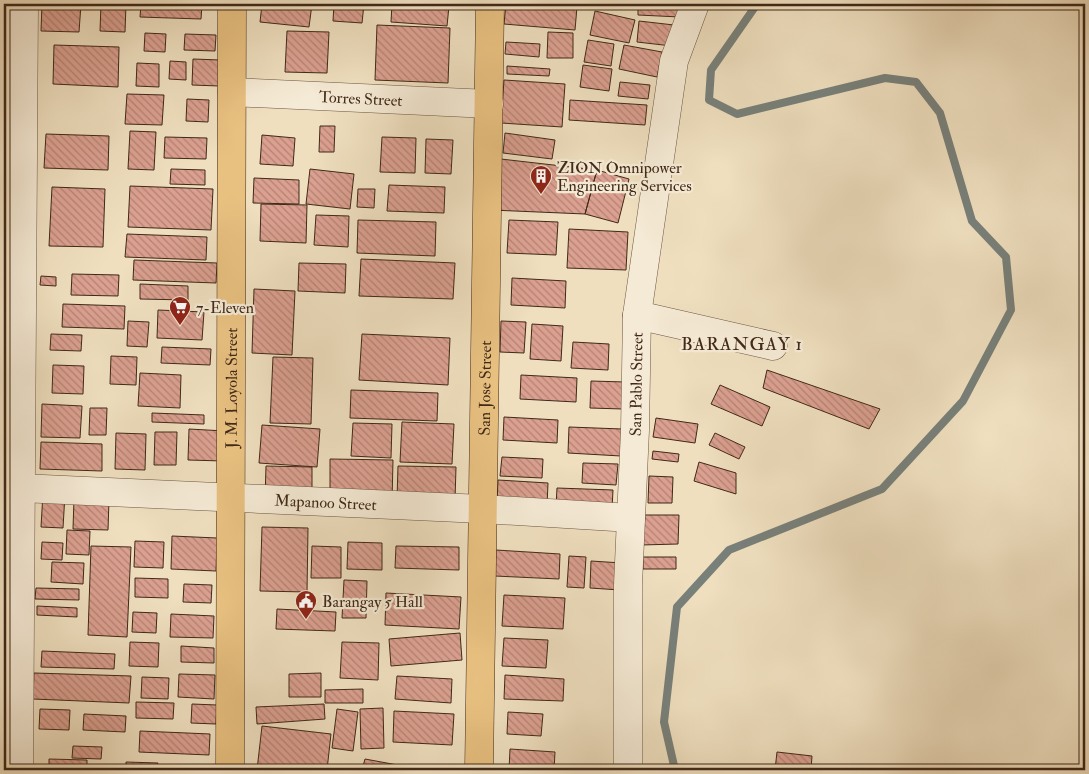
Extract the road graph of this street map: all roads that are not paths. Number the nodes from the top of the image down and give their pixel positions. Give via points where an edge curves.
1 (24, 4) edge
2 (232, 4) edge
3 (490, 4) edge
4 (695, 4) edge
5 (232, 92) junction
6 (489, 104) junction
7 (637, 315) junction
8 (773, 346) dead end
9 (21, 488) junction
10 (230, 499) junction
11 (482, 509) junction
12 (631, 518) junction
13 (19, 770) edge
14 (230, 770) edge
15 (480, 770) edge
16 (628, 770) edge

1 - 9 street
2 - 5 main road, J. M. Loyola Street
3 - 6 main road, San Jose Street
4 - 7 street, San Pablo Street via 674,61
5 - 6 street, Torres Street
5 - 10 main road, J. M. Loyola Street
6 - 11 main road, San Jose Street
7 - 8 street
7 - 12 street, San Pablo Street
9 - 10 street, Mapanoo Street
9 - 13 street
10 - 11 street, Mapanoo Street
10 - 14 main road, J. M. Loyola Street
11 - 12 street, Mapanoo Street
11 - 15 main road, San Jose Street
12 - 16 street, San Pablo Street

